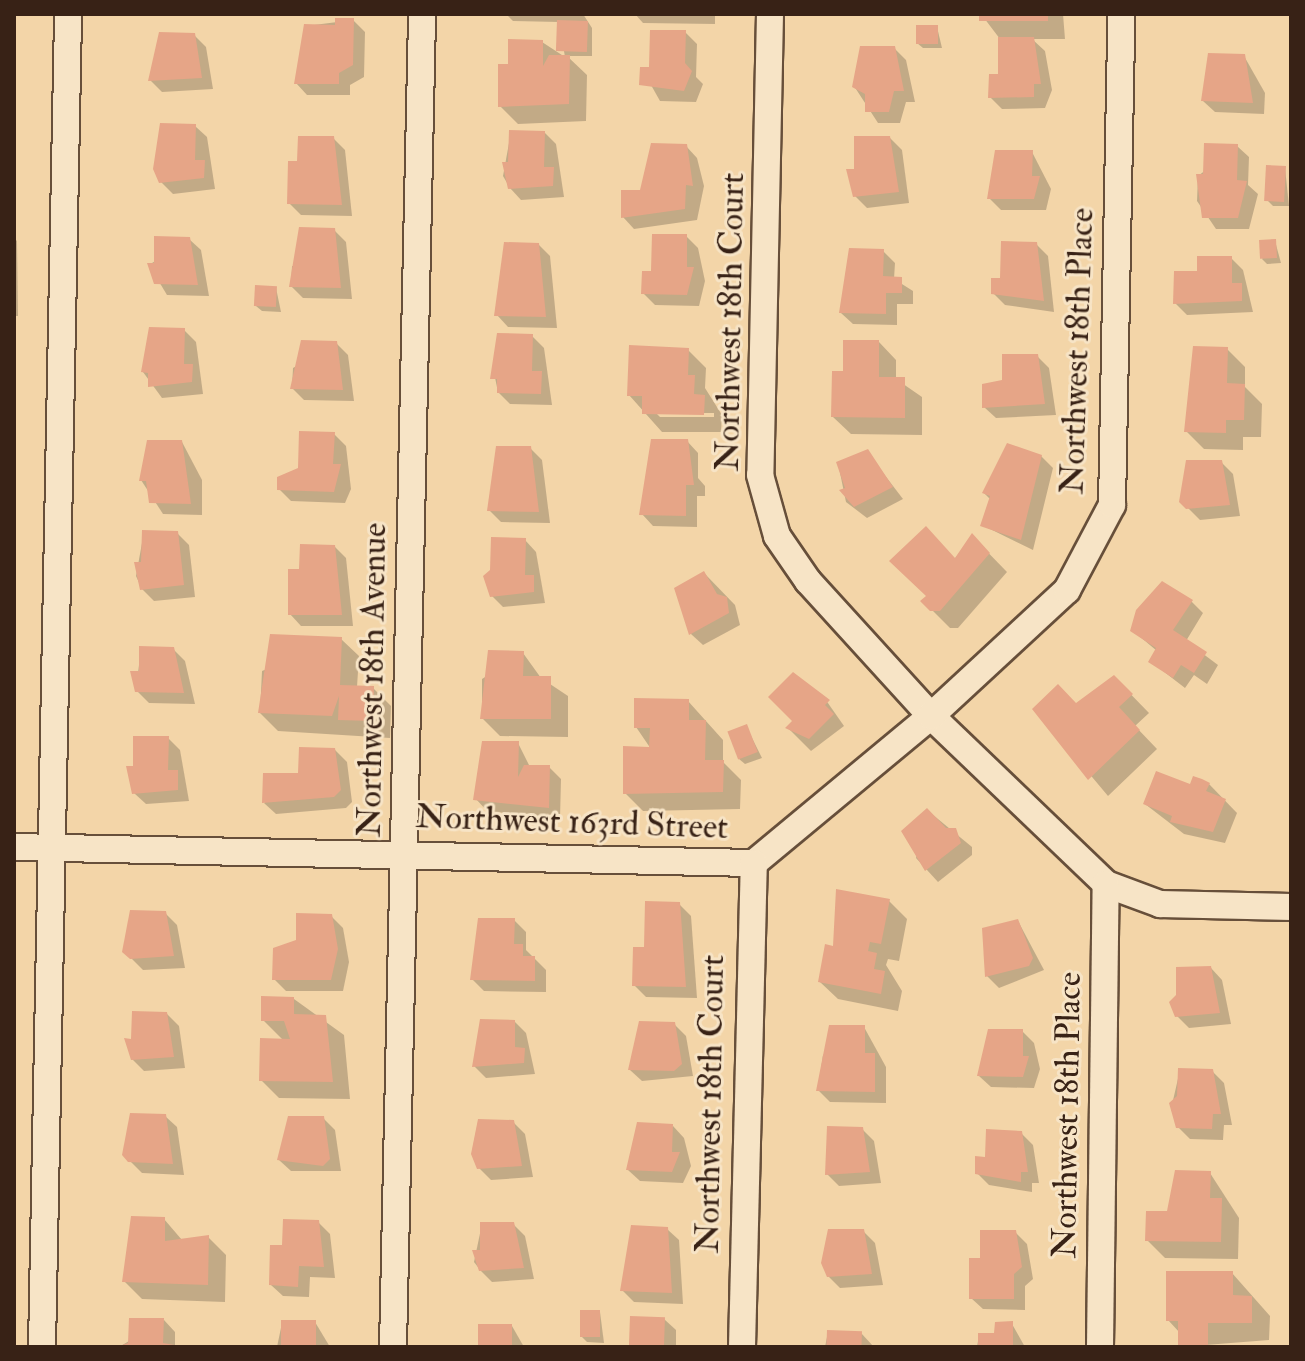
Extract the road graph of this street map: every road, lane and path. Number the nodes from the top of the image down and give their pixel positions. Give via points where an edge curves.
1 (68, 14) edge
2 (422, 14) edge
3 (770, 14) edge
4 (1121, 14) edge
5 (931, 716) junction
6 (14, 847) edge
7 (49, 848) junction
8 (404, 853) junction
9 (754, 863) junction
10 (1106, 884) junction
11 (1291, 907) edge
12 (42, 1347) edge
13 (393, 1347) edge
14 (742, 1347) edge
15 (1100, 1347) edge

1 - 7 street
2 - 8 street, Northwest 18th Avenue
3 - 5 street, Northwest 18th Court via 760,475 777,536 808,581
4 - 5 street, Northwest 18th Place via 1112,505 1067,590
5 - 9 street, Northwest 163rd Street
5 - 10 street
6 - 7 street, Northwest 163rd Street
7 - 8 street, Northwest 163rd Street
7 - 12 street
8 - 9 street, Northwest 163rd Street
8 - 13 street, Northwest 18th Avenue
9 - 14 street, Northwest 18th Court
10 - 11 street via 1160,904
10 - 15 street, Northwest 18th Place

